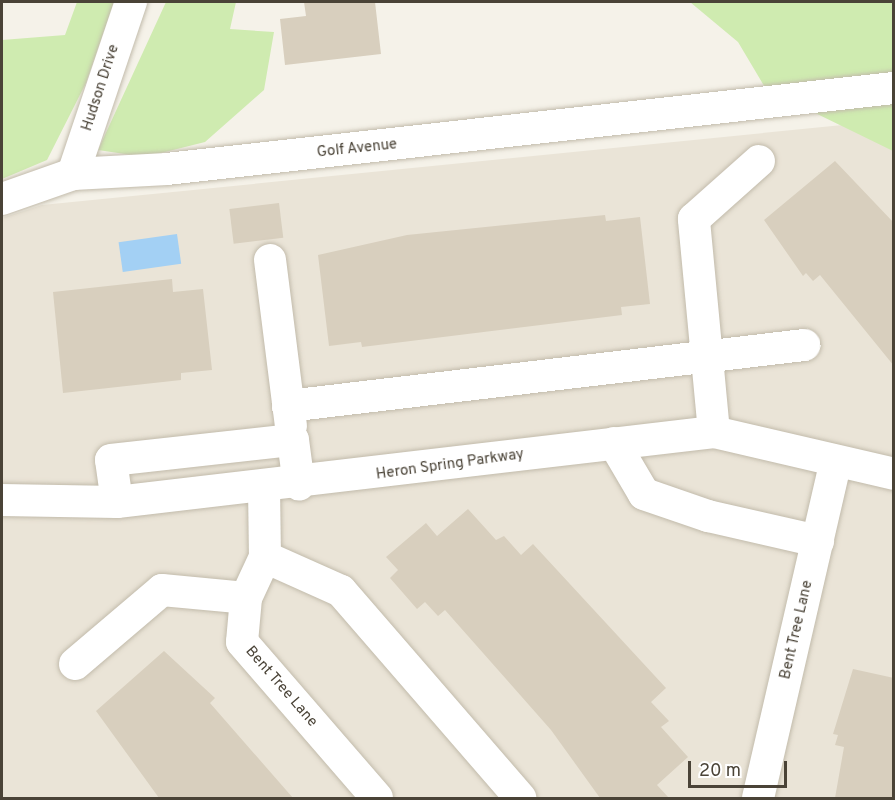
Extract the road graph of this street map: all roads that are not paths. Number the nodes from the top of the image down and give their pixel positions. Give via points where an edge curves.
1 (131, 2) edge
2 (894, 88) edge
3 (759, 162) dead end
4 (73, 174) junction
5 (2, 199) edge
6 (270, 260) dead end
7 (804, 345) dead end
8 (705, 357) junction
9 (288, 406) junction
10 (714, 432) junction
11 (293, 440) junction
12 (614, 443) junction
13 (836, 461) junction
14 (894, 474) edge
15 (299, 485) junction
16 (264, 488) junction
17 (2, 500) edge
18 (117, 502) junction
19 (818, 541) junction
20 (265, 557) junction
21 (246, 598) junction
22 (75, 664) dead end
23 (377, 798) edge
24 (520, 798) edge
25 (758, 798) edge

1 - 4 street, Hudson Drive
2 - 4 street, Golf Avenue via 203,165
3 - 8 street via 694,219
4 - 5 street, Golf Avenue
6 - 9 street
7 - 8 street
8 - 9 street
8 - 10 street
9 - 11 street
10 - 12 street, Heron Spring Parkway
10 - 13 street, Heron Spring Parkway
11 - 15 street
11 - 18 street via 111,460
12 - 15 street, Heron Spring Parkway
12 - 19 street via 644,494 708,516
13 - 14 street, Heron Spring Parkway
13 - 19 street, Bent Tree Lane
15 - 16 street, Heron Spring Parkway
16 - 18 street, Heron Spring Parkway
16 - 20 street, Bent Tree Lane
17 - 18 street, Heron Spring Parkway
19 - 25 street, Bent Tree Lane
20 - 21 street, Bent Tree Lane
20 - 24 street via 341,591
21 - 22 street via 162,590
21 - 23 street, Bent Tree Lane via 242,642

